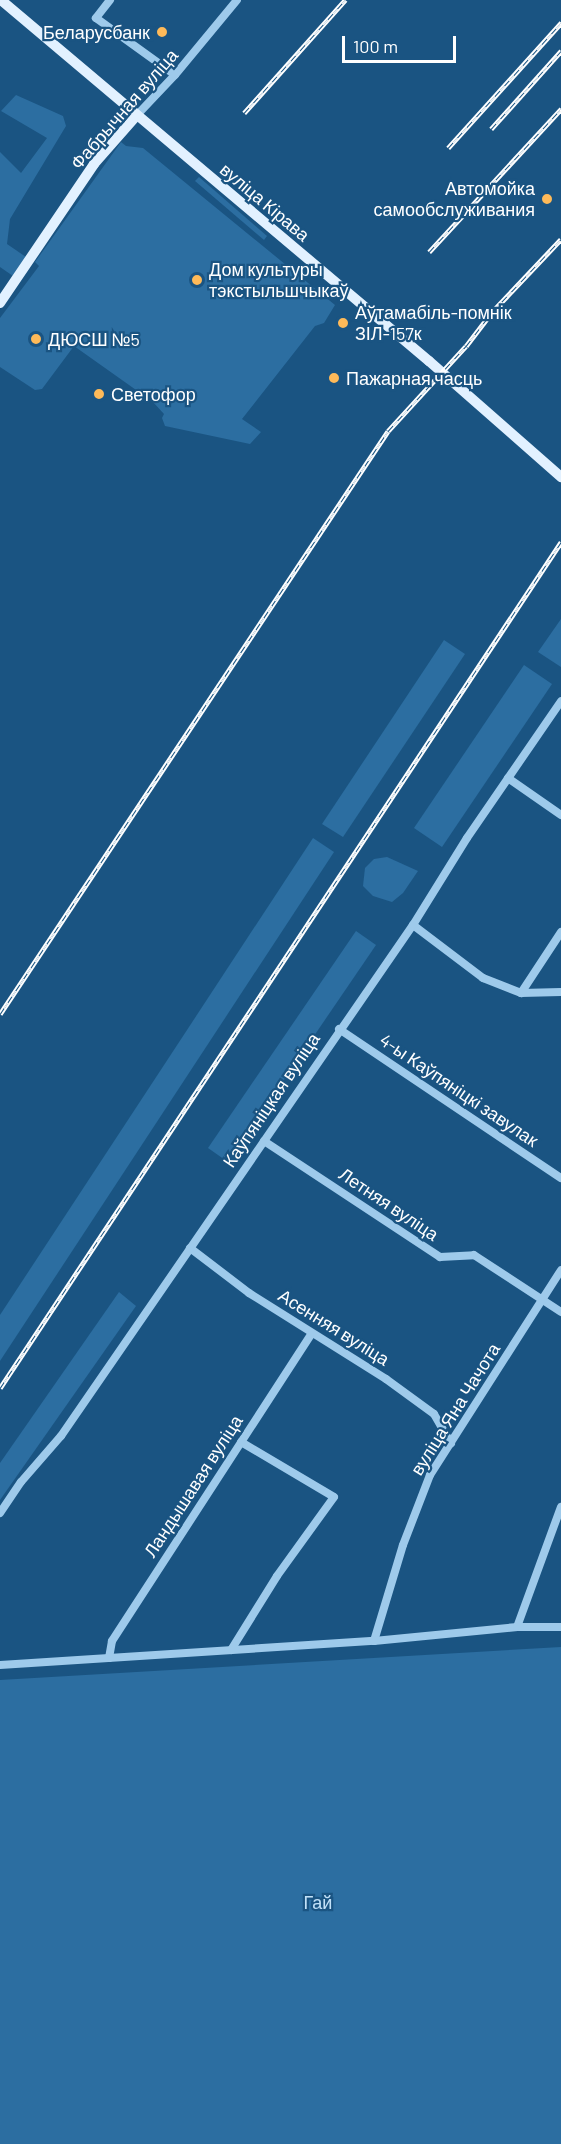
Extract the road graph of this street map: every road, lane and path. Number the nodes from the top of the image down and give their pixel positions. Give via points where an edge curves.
1 (1, 0) edge
2 (110, 0) edge
3 (237, 0) edge
4 (175, 75) junction
5 (137, 115) junction
6 (0, 303) edge
7 (561, 477) edge
8 (561, 702) edge
9 (508, 778) junction
10 (561, 815) edge
11 (413, 925) junction
12 (561, 932) edge
13 (561, 992) edge
14 (521, 993) junction
15 (339, 1029) junction
16 (264, 1140) junction
17 (561, 1178) edge
18 (190, 1248) junction
19 (561, 1270) edge
20 (543, 1300) junction
21 (561, 1312) edge
22 (311, 1334) junction
23 (241, 1442) junction
24 (451, 1443) junction
25 (561, 1507) edge
26 (0, 1513) edge
27 (518, 1627) junction
28 (561, 1627) edge
29 (374, 1641) junction
30 (231, 1650) junction
31 (109, 1658) junction
32 (0, 1665) edge

1 - 5 main road, вуліца Кірава
2 - 4 street via 96,18
3 - 4 street, Фабрычная вуліца
4 - 5 street, Фабрычная вуліца
5 - 6 main road, Фабрычная вуліца via 94,164
5 - 7 main road, вуліца Кірава
8 - 9 street, Каўпяніцкая вуліца
9 - 10 street
9 - 11 street, Каўпяніцкая вуліца
11 - 14 street via 483,978
11 - 15 street, Каўпяніцкая вуліца
12 - 14 street
13 - 14 street
15 - 16 street, Каўпяніцкая вуліца
15 - 17 street, 4-ы Каўпяніцкі завулак
16 - 18 street, Каўпяніцкая вуліца
16 - 20 street, Летняя вуліца via 440,1257 474,1255
18 - 22 street, Асенняя вуліца
18 - 26 street, Каўпяніцкая вуліца via 61,1436
19 - 20 street, вуліца Яна Чачота
20 - 21 street, Летняя вуліца
20 - 24 street, вуліца Яна Чачота
22 - 23 street, Ландышавая вуліца
22 - 24 street, Асенняя вуліца via 386,1379 434,1414
23 - 30 street via 334,1497 277,1576
23 - 31 street, Ландышавая вуліца via 112,1641
24 - 29 street, вуліца Яна Чачота via 430,1475
25 - 27 street
27 - 28 street
27 - 29 street
29 - 30 street
30 - 31 street
31 - 32 street

